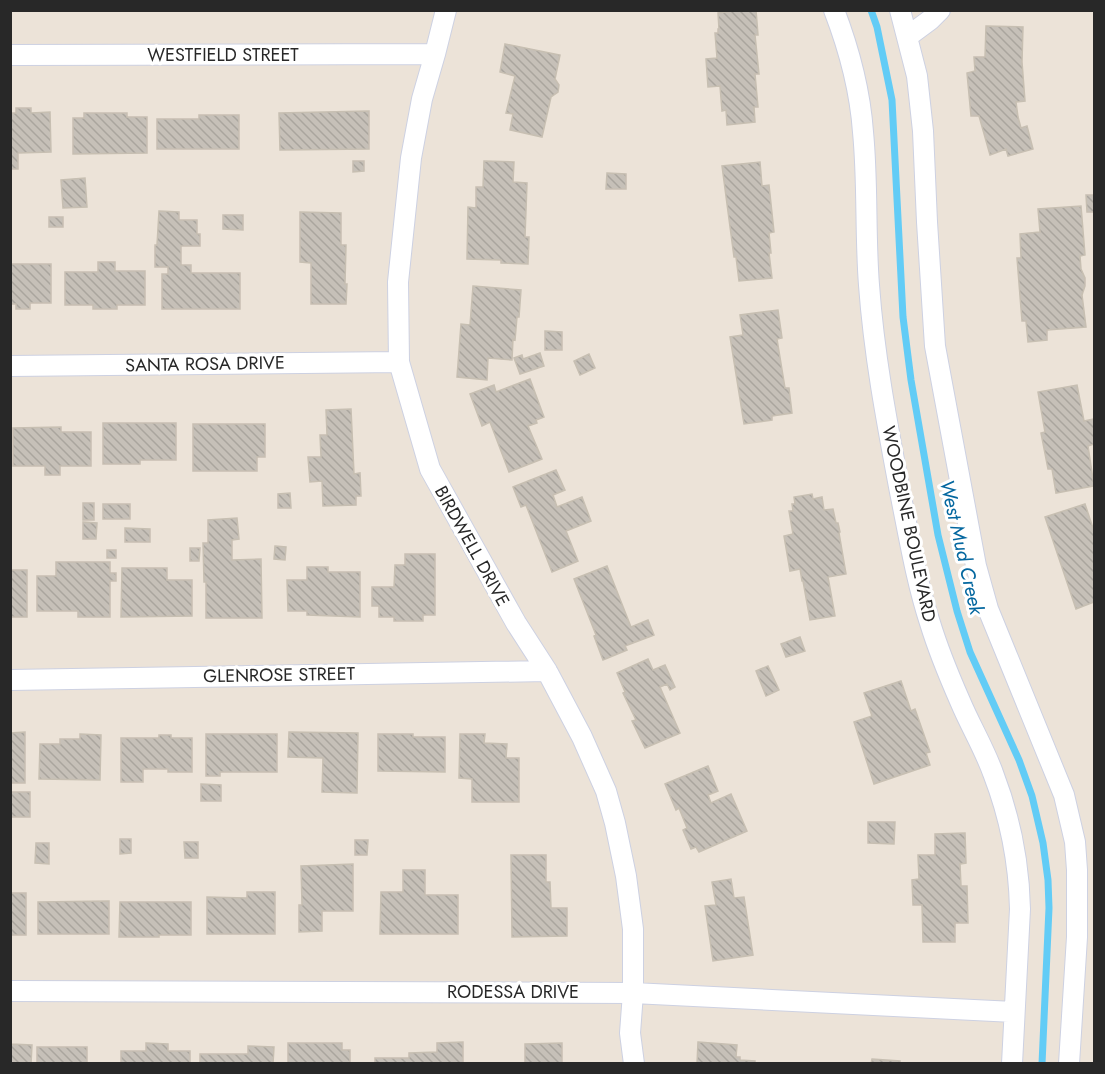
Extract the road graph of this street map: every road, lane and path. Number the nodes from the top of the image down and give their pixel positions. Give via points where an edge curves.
1 (446, 10) edge
2 (834, 10) edge
3 (900, 10) edge
4 (940, 10) edge
5 (907, 36) junction
6 (435, 54) junction
7 (10, 55) edge
8 (399, 362) junction
9 (10, 366) edge
10 (547, 671) junction
11 (10, 680) edge
12 (10, 991) edge
13 (633, 993) junction
14 (1014, 1012) junction
15 (634, 1064) edge
16 (1012, 1064) edge
17 (1069, 1064) edge

1 - 6 street, BIRDWELL DRIVE
2 - 14 street, WOODBINE BOULEVARD via 859,98 871,309 882,396 915,567 950,677 999,788 1016,855 1020,909
3 - 5 street
4 - 5 street
5 - 17 street via 917,76 923,132 935,346 975,566 988,609 1064,795 1075,842 1077,938
6 - 7 street, WESTFIELD STREET
6 - 8 street, BIRDWELL DRIVE via 411,158 398,282
8 - 9 street, SANTA ROSA DRIVE
8 - 10 street, BIRDWELL DRIVE via 430,469
10 - 11 street, GLENROSE STREET
10 - 13 street, BIRDWELL DRIVE via 582,737 606,791 615,823 633,929
12 - 13 street, RODESSA DRIVE
13 - 14 street, RODESSA DRIVE
13 - 15 street, BIRDWELL DRIVE via 630,1033
14 - 16 street, WOODBINE BOULEVARD

